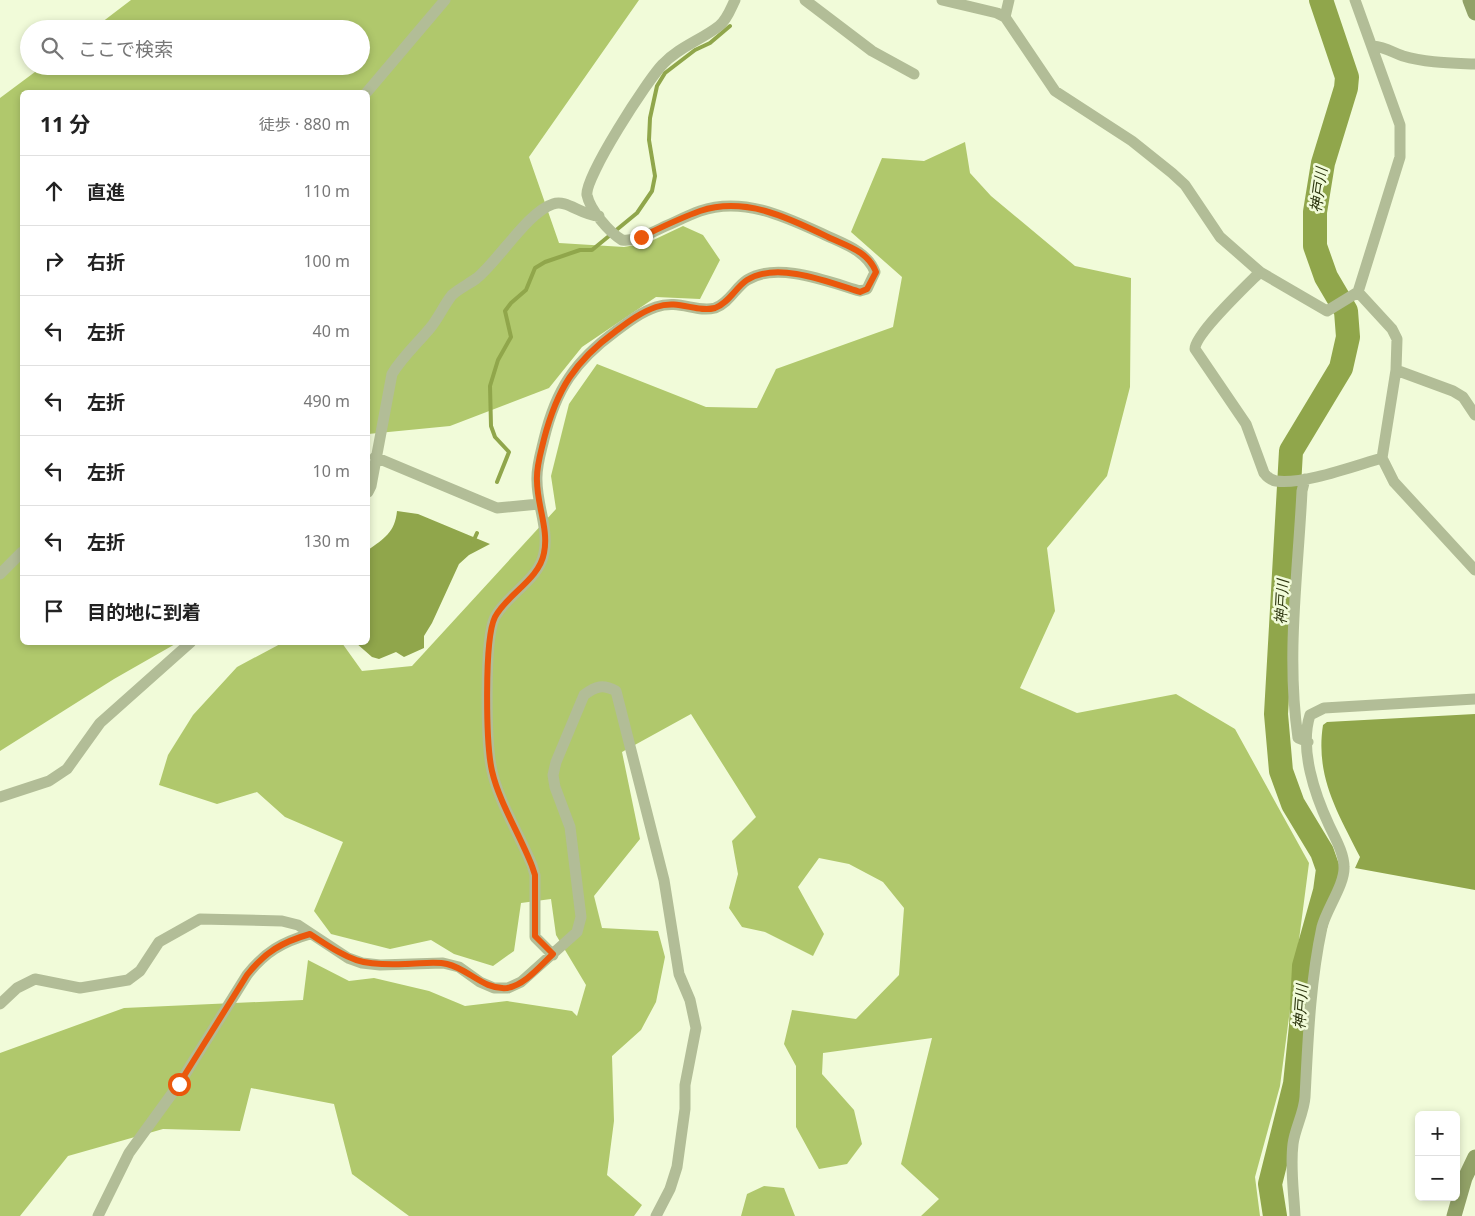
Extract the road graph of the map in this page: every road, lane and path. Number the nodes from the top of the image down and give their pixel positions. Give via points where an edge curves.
1 (445, 0) edge
2 (735, 0) edge
3 (805, 0) edge
4 (942, 0) edge
5 (1009, 0) edge
6 (1355, 0) edge
7 (1470, 0) edge
8 (1475, 13) edge
9 (1005, 17) junction
10 (1372, 46) junction
11 (1475, 64) edge
12 (914, 74) dead end
13 (369, 90) edge
14 (599, 216) junction
15 (1260, 272) junction
16 (1355, 294) junction
17 (1396, 370) junction
18 (1475, 415) edge
19 (375, 458) junction
20 (1382, 458) junction
21 (1302, 479) junction
22 (370, 488) edge
23 (539, 504) junction
24 (20, 554) edge
25 (1475, 570) edge
26 (0, 574) edge
27 (188, 645) edge
28 (1475, 699) edge
29 (1308, 742) junction
30 (0, 797) edge
31 (310, 934) junction
32 (553, 954) junction
33 (0, 1004) edge
34 (1475, 1157) edge
35 (98, 1216) edge
36 (656, 1216) edge
37 (1295, 1216) edge
38 (1454, 1216) edge

1 - 13 street
2 - 14 street via 720,25 678,49 661,65 632,108 588,185 587,196
3 - 12 street via 872,51
4 - 9 street
5 - 9 street
6 - 10 street
7 - 8 main road
9 - 15 street via 1055,90 1132,141 1172,173 1220,237
10 - 11 street via 1423,60
10 - 16 street via 1400,125 1402,143
14 - 19 street via 580,212 565,202 552,204 535,216 477,278 451,297 392,374
14 - 23 street via 617,237 633,240 702,210 730,206 761,209 784,216 859,252 871,261 876,272 867,289 860,292 813,278 778,272 762,274 747,280 716,308 675,303 656,307 624,325 589,351 561,389 540,454
15 - 16 street via 1327,311
15 - 21 street via 1204,331 1195,342 1195,349 1246,424 1264,473 1269,479
16 - 17 street via 1395,334
17 - 18 street via 1452,391 1463,398
17 - 20 street
19 - 22 street
19 - 23 street via 497,508
20 - 21 street
20 - 25 street via 1394,482
21 - 29 street via 1292,686 1298,738
23 - 32 street via 546,541 544,556 529,579 504,603 494,619 489,640 488,742 492,772 535,875 535,936
24 - 26 street
27 - 30 street via 100,723 67,769 50,781
28 - 29 street via 1324,708 1310,716
29 - 37 street via 1318,802 1344,859 1345,870 1323,926 1314,983 1307,1040 1305,1099 1292,1156
31 - 32 street via 362,963 443,963 459,967 494,988 508,988 521,982
31 - 33 street via 298,925 282,921 200,920 159,942 140,971 128,980 80,988 35,979 17,988
31 - 35 street via 273,948 247,975 179,1084 129,1153
32 - 36 street via 577,932 581,917 570,827 553,775 584,695 593,687 605,686 616,690 664,880 679,974 690,1000 696,1028 677,1167
34 - 38 main road

